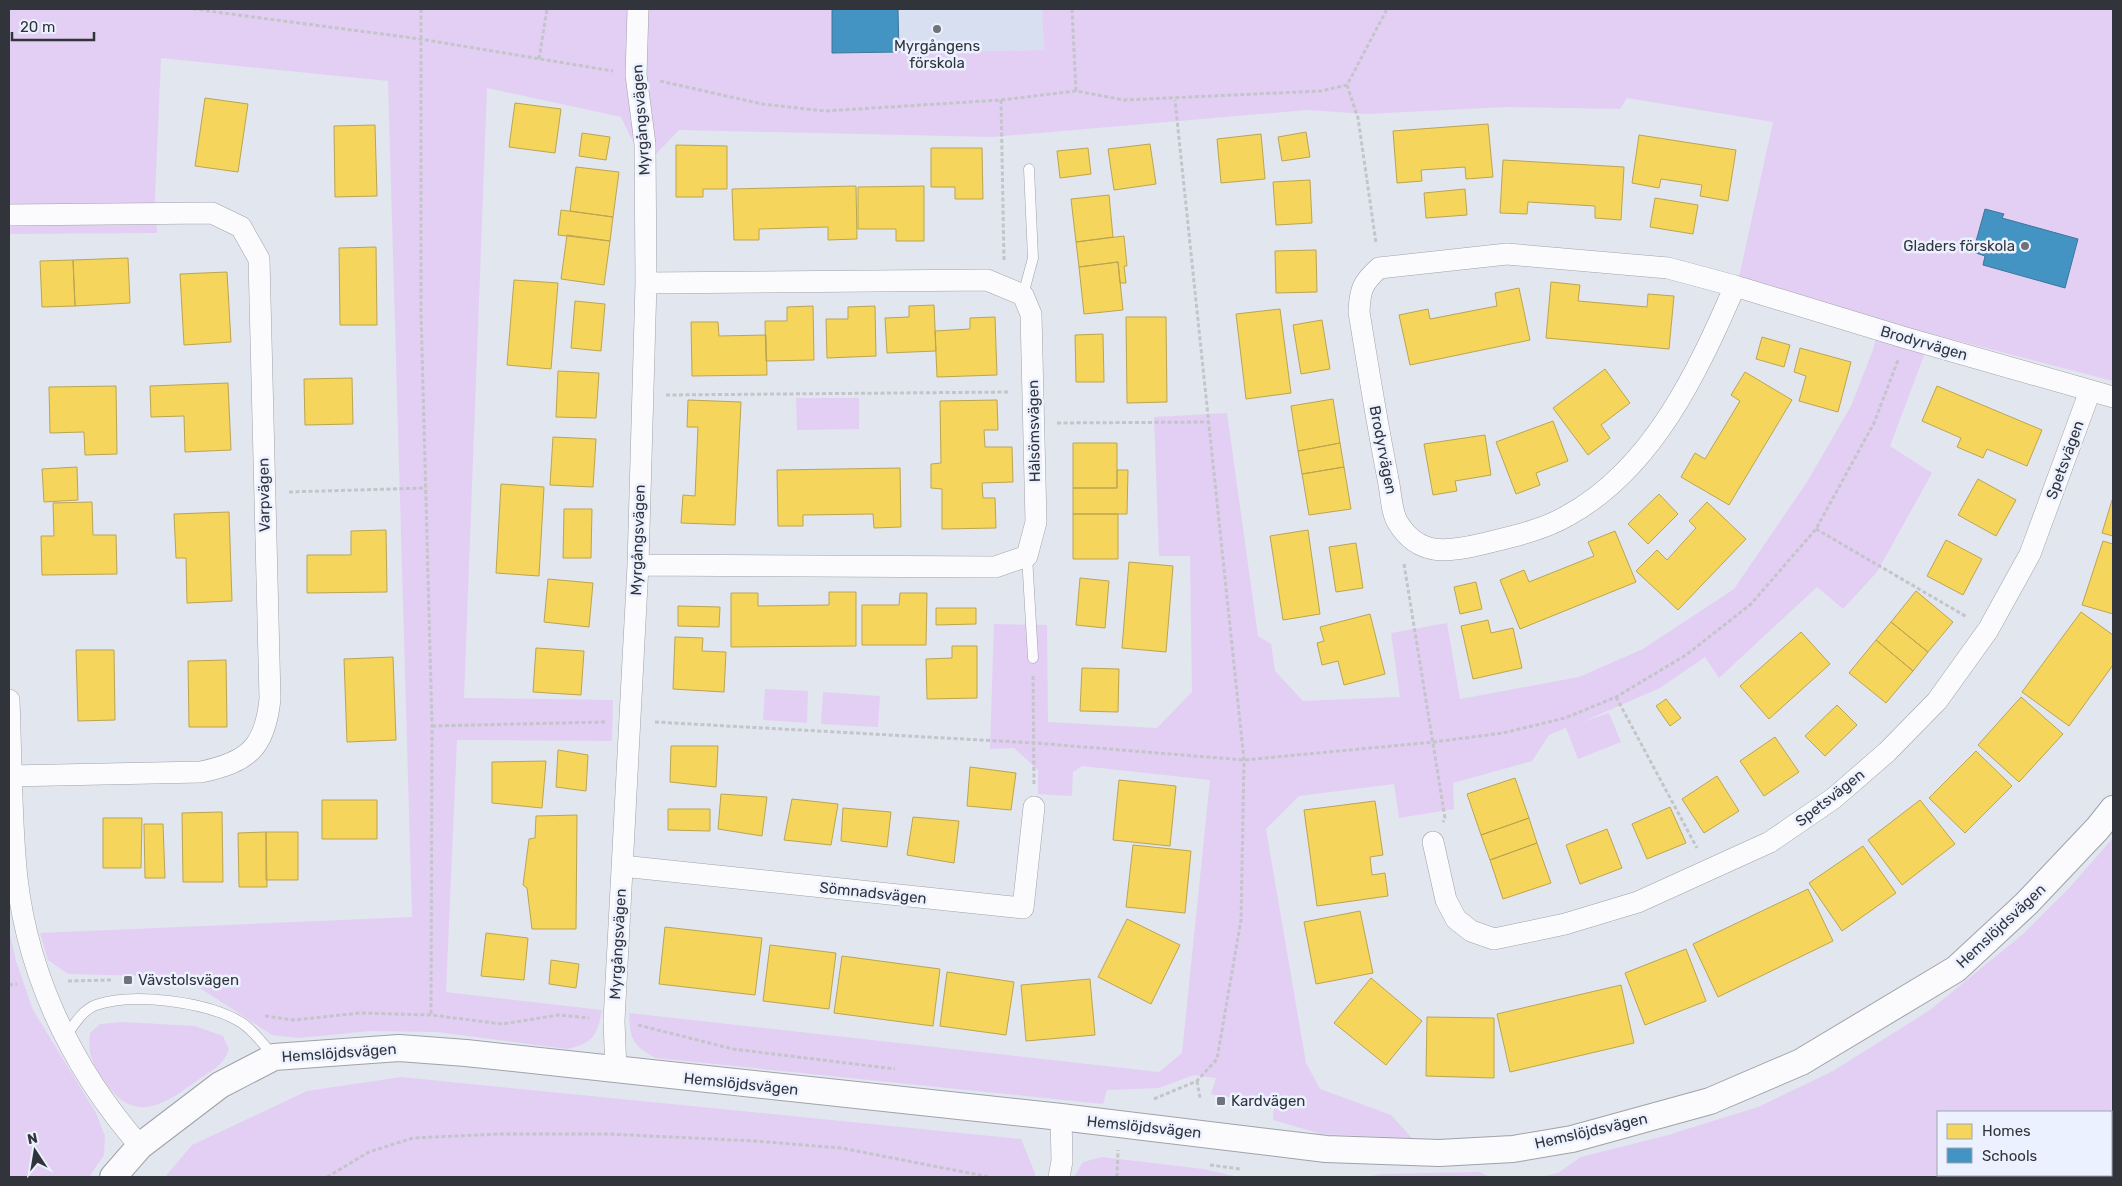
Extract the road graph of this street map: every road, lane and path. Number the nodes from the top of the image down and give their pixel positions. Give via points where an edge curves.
1 (193, 9) edge
2 (421, 9) edge
3 (547, 9) edge
4 (638, 9) edge
5 (1072, 9) edge
6 (1386, 9) edge
7 (420, 39) junction
8 (539, 59) junction
9 (636, 75) junction
10 (1347, 85) junction
11 (1076, 91) junction
12 (1001, 100) junction
13 (1175, 100) junction
14 (1029, 169) dead end
15 (9, 215) edge
16 (1379, 268) junction
17 (646, 283) junction
18 (1735, 286) junction
19 (1013, 291) junction
20 (1906, 338) junction
21 (2090, 391) junction
22 (1033, 392) junction
23 (643, 395) junction
24 (2113, 397) edge
25 (1209, 422) junction
26 (1034, 423) junction
27 (426, 488) junction
28 (264, 493) junction
29 (1397, 522) junction
30 (1816, 529) junction
31 (1028, 556) junction
32 (638, 566) junction
33 (1988, 630) junction
34 (1033, 658) joint
35 (1616, 697) junction
36 (9, 700) edge
37 (628, 721) junction
38 (432, 726) junction
39 (1434, 742) junction
40 (1035, 743) junction
41 (1244, 760) junction
42 (10, 776) edge
43 (1034, 807) joint
44 (2113, 809) edge
45 (1433, 842) joint
46 (622, 866) junction
47 (1709, 871) junction
48 (117, 980) dead end
49 (41, 981) junction
50 (178, 982) dead end
51 (222, 992) dead end
52 (256, 1012) dead end
53 (431, 1015) junction
54 (614, 1021) junction
55 (64, 1039) junction
56 (274, 1057) junction
57 (899, 1070) dead end
58 (616, 1071) junction
59 (1197, 1081) junction
60 (1200, 1098) dead end
61 (1148, 1099) dead end
62 (1061, 1117) junction
63 (140, 1146) junction
64 (1111, 1152) dead end
65 (1128, 1154) dead end
66 (1202, 1164) dead end
67 (1240, 1169) dead end
68 (113, 1177) edge
69 (327, 1177) edge
70 (990, 1177) edge
71 (1059, 1177) edge

1 - 7 path
2 - 7 path
3 - 8 path
4 - 9 street, Myrgångsvägen
5 - 11 path
6 - 10 path
7 - 8 path
7 - 27 path via 421,312
8 - 9 path
9 - 12 path via 762,104 825,111
9 - 17 street, Myrgångsvägen via 645,144
10 - 13 path via 1321,92
10 - 16 path via 1358,118
11 - 12 path
11 - 13 path via 1124,100
12 - 19 path
13 - 25 path
14 - 19 lane via 1033,258
15 - 28 street, Varpvägen via 212,213 241,227 259,259
16 - 18 street, Brodyrvägen via 1507,254 1668,268
16 - 29 street, Brodyrvägen via 1366,279 1360,294 1359,312
17 - 19 street via 987,280
17 - 23 street, Myrgångsvägen
18 - 20 street, Brodyrvägen
18 - 29 street via 1683,395 1647,448 1602,492 1574,511 1531,532 1452,551 1420,544
19 - 22 street, Hålsömsvägen via 1031,314
20 - 21 street, Brodyrvägen
20 - 30 path via 1874,423
21 - 24 street, Brodyrvägen
21 - 33 street, Spetsvägen via 2030,554
22 - 23 path
22 - 26 street, Hålsömsvägen
23 - 32 street, Myrgångsvägen
25 - 26 path
25 - 41 path
26 - 31 street, Hålsömsvägen via 1036,522
27 - 28 path
27 - 38 path
28 - 42 street, Varpvägen via 270,699 268,725 256,746 241,760 224,768 201,772
29 - 39 path
30 - 33 path
30 - 35 path via 1751,604 1686,655
31 - 32 street via 995,567
31 - 34 lane
32 - 37 street, Myrgångsvägen
33 - 47 street, Spetsvägen via 1937,701 1887,752 1834,798 1770,842
34 - 40 path
35 - 39 path via 1565,718 1538,725
35 - 47 path
36 - 42 street
37 - 38 path
37 - 40 path
37 - 46 street, Myrgångsvägen
38 - 53 path
39 - 41 path
39 - 45 path via 1445,818
40 - 41 path
40 - 43 path
41 - 59 path via 1241,920 1217,1059
42 - 49 street via 15,858 26,926
43 - 46 street, Sömnadsvägen via 1023,908
44 - 62 street, Hemslöjdsvägen via 2026,904 1956,969 1801,1062 1710,1101 1572,1139 1512,1149 1439,1153 1326,1149
45 - 47 street, Spetsvägen via 1446,900 1456,920 1471,931 1494,939 1565,924 1638,902
46 - 54 street, Myrgångsvägen
48 - 49 path
49 - 55 street
50 - 51 path via 204,983
52 - 53 path via 294,1020 360,1013
53 - 54 path via 502,1024 559,1015
54 - 57 path via 655,1028 732,1049
54 - 58 street, Myrgångsvägen
55 - 56 lane via 81,1015 95,1005 124,1000 176,1001 210,1008 243,1024
55 - 63 street via 111,1113
56 - 58 street, Hemslöjdsvägen via 399,1048
56 - 63 street, Hemslöjdsvägen via 220,1085
58 - 62 street, Hemslöjdsvägen
59 - 60 path
59 - 61 path via 1157,1099
62 - 71 street
63 - 68 street, Hemslöjdsvägen
64 - 65 path
66 - 67 path
69 - 70 path via 369,1152 405,1140 499,1134 710,1138 841,1148

